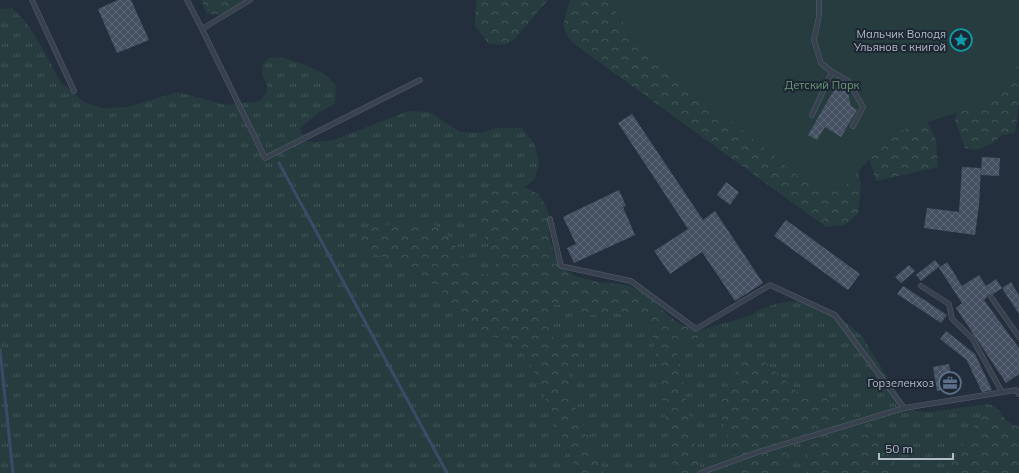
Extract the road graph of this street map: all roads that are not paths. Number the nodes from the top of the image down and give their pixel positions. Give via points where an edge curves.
1 (32, 0) edge
2 (187, 0) edge
3 (250, 0) edge
4 (819, 0) edge
5 (202, 29) junction
6 (832, 72) junction
7 (420, 80) dead end
8 (74, 91) dead end
9 (812, 115) dead end
10 (853, 126) dead end
11 (550, 219) dead end
12 (922, 286) dead end
13 (991, 297) dead end
14 (1019, 337) edge
15 (1002, 392) junction
16 (1019, 394) edge
17 (904, 408) junction
18 (700, 473) edge

1 - 8 lane
2 - 5 lane
3 - 5 lane
4 - 6 lane via 814,40 821,63
5 - 7 lane via 265,158
6 - 9 lane
6 - 10 lane via 848,81 863,107
11 - 17 lane via 561,266 631,281 696,329 770,285 835,315
12 - 15 lane via 949,304 952,319 972,338
13 - 14 lane
15 - 16 lane via 1016,390
15 - 17 lane
17 - 18 lane via 758,452

